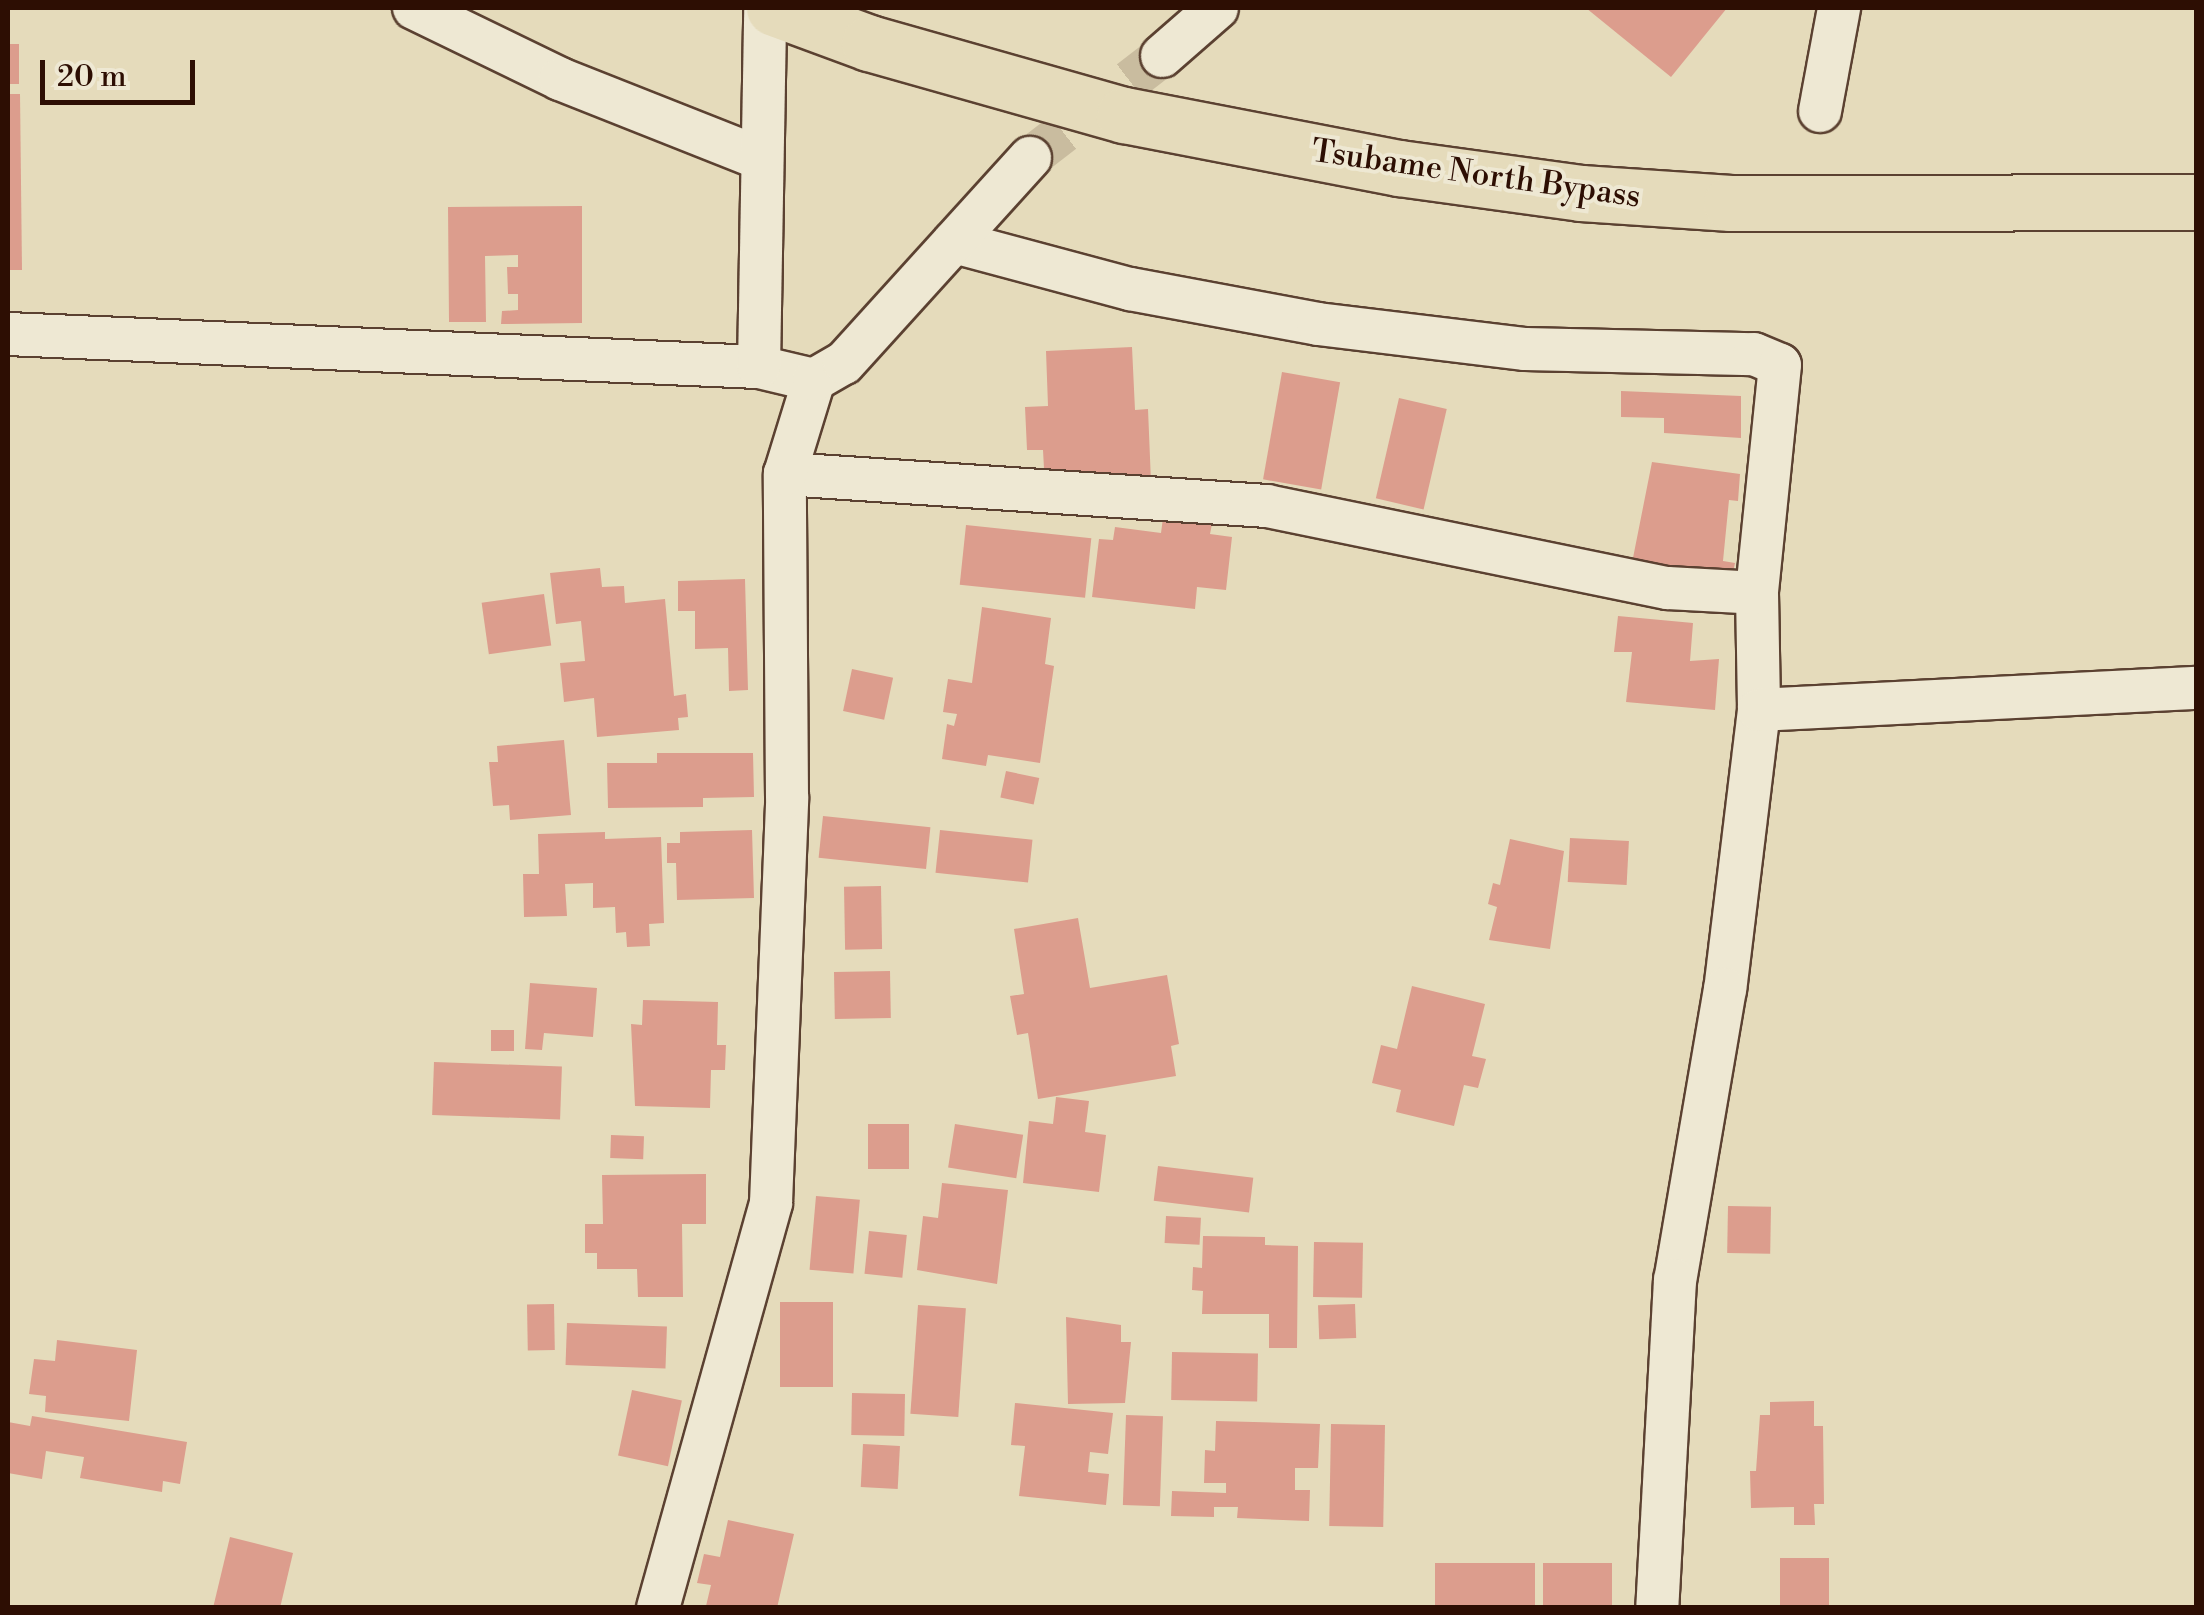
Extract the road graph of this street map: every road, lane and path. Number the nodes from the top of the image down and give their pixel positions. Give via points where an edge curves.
1 (414, 8) edge
2 (765, 8) edge
3 (774, 8) edge
4 (1217, 8) edge
5 (1839, 8) edge
6 (1162, 56) tunnel mouth
7 (1820, 111) dead end
8 (1030, 158) tunnel mouth
9 (762, 159) junction
10 (2196, 202) edge
11 (954, 242) junction
12 (8, 334) edge
13 (758, 367) junction
14 (814, 380) junction
15 (786, 474) junction
16 (1757, 593) junction
17 (2196, 688) edge
18 (1759, 710) junction
19 (658, 1608) edge
20 (1657, 1608) edge

1 - 9 street via 560,80
2 - 9 street
3 - 10 highway, Tsubame North Bypass via 869,43 1124,115 1399,168 1580,193 1731,204
4 - 6 street
5 - 7 street
8 - 11 street
9 - 13 street
11 - 14 street via 844,363
11 - 16 street via 1130,288 1318,324 1525,349 1754,354 1780,365
12 - 13 street
13 - 14 street
14 - 15 street
15 - 16 street via 1266,506 1668,588
15 - 19 street via 787,797 772,1203
16 - 18 street
17 - 18 street
18 - 20 street via 1724,989 1674,1280

